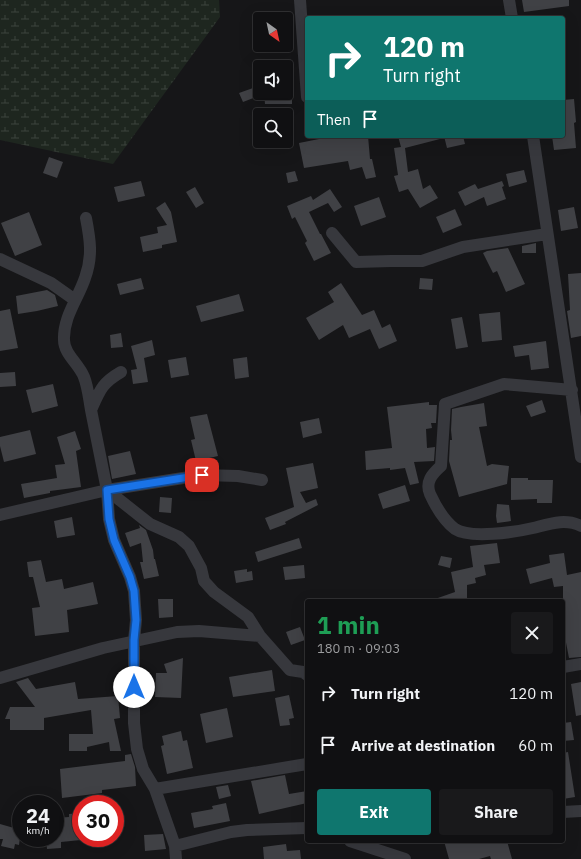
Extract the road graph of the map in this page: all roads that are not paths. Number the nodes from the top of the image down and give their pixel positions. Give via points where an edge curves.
1 (300, 0) edge
2 (509, 0) edge
3 (512, 16) edge
4 (305, 70) edge
5 (533, 138) edge
6 (86, 218) dead end
7 (332, 233) dead end
8 (547, 234) junction
9 (0, 259) edge
10 (75, 300) junction
11 (121, 372) dead end
12 (572, 390) junction
13 (91, 410) junction
14 (581, 457) edge
15 (262, 480) dead end
16 (107, 490) junction
17 (0, 515) edge
18 (581, 526) edge
19 (260, 636) junction
20 (134, 640) junction
21 (581, 664) edge
22 (565, 667) edge
23 (305, 673) edge
24 (0, 678) edge
25 (305, 764) edge
26 (155, 789) junction
27 (581, 811) edge
28 (565, 812) edge
29 (305, 828) edge
30 (356, 843) edge
31 (175, 846) junction
32 (176, 859) edge
33 (404, 859) edge

1 - 4 street
2 - 3 street
5 - 8 street
6 - 10 street via 91,255 86,277
7 - 8 street via 356,262 365,263 422,261 463,248
8 - 12 street
9 - 10 street via 51,283
10 - 13 street via 65,322 64,342 84,377
11 - 13 street via 108,380 100,390
12 - 14 street
12 - 18 street via 504,384 445,404 441,466 431,475 428,482 429,492 442,517 456,530 475,534 497,534 558,521
13 - 16 street
15 - 16 street via 202,475
16 - 17 street
16 - 19 street via 150,524 179,537 189,546 204,581 214,592 248,617
16 - 20 street via 109,519 114,540 134,591
19 - 20 street via 199,631 177,632
19 - 23 street via 290,670
20 - 24 street
20 - 26 street via 134,723 137,749
21 - 22 street
25 - 26 street
26 - 31 street
27 - 28 street
29 - 31 street via 231,832
30 - 33 street
31 - 32 street

